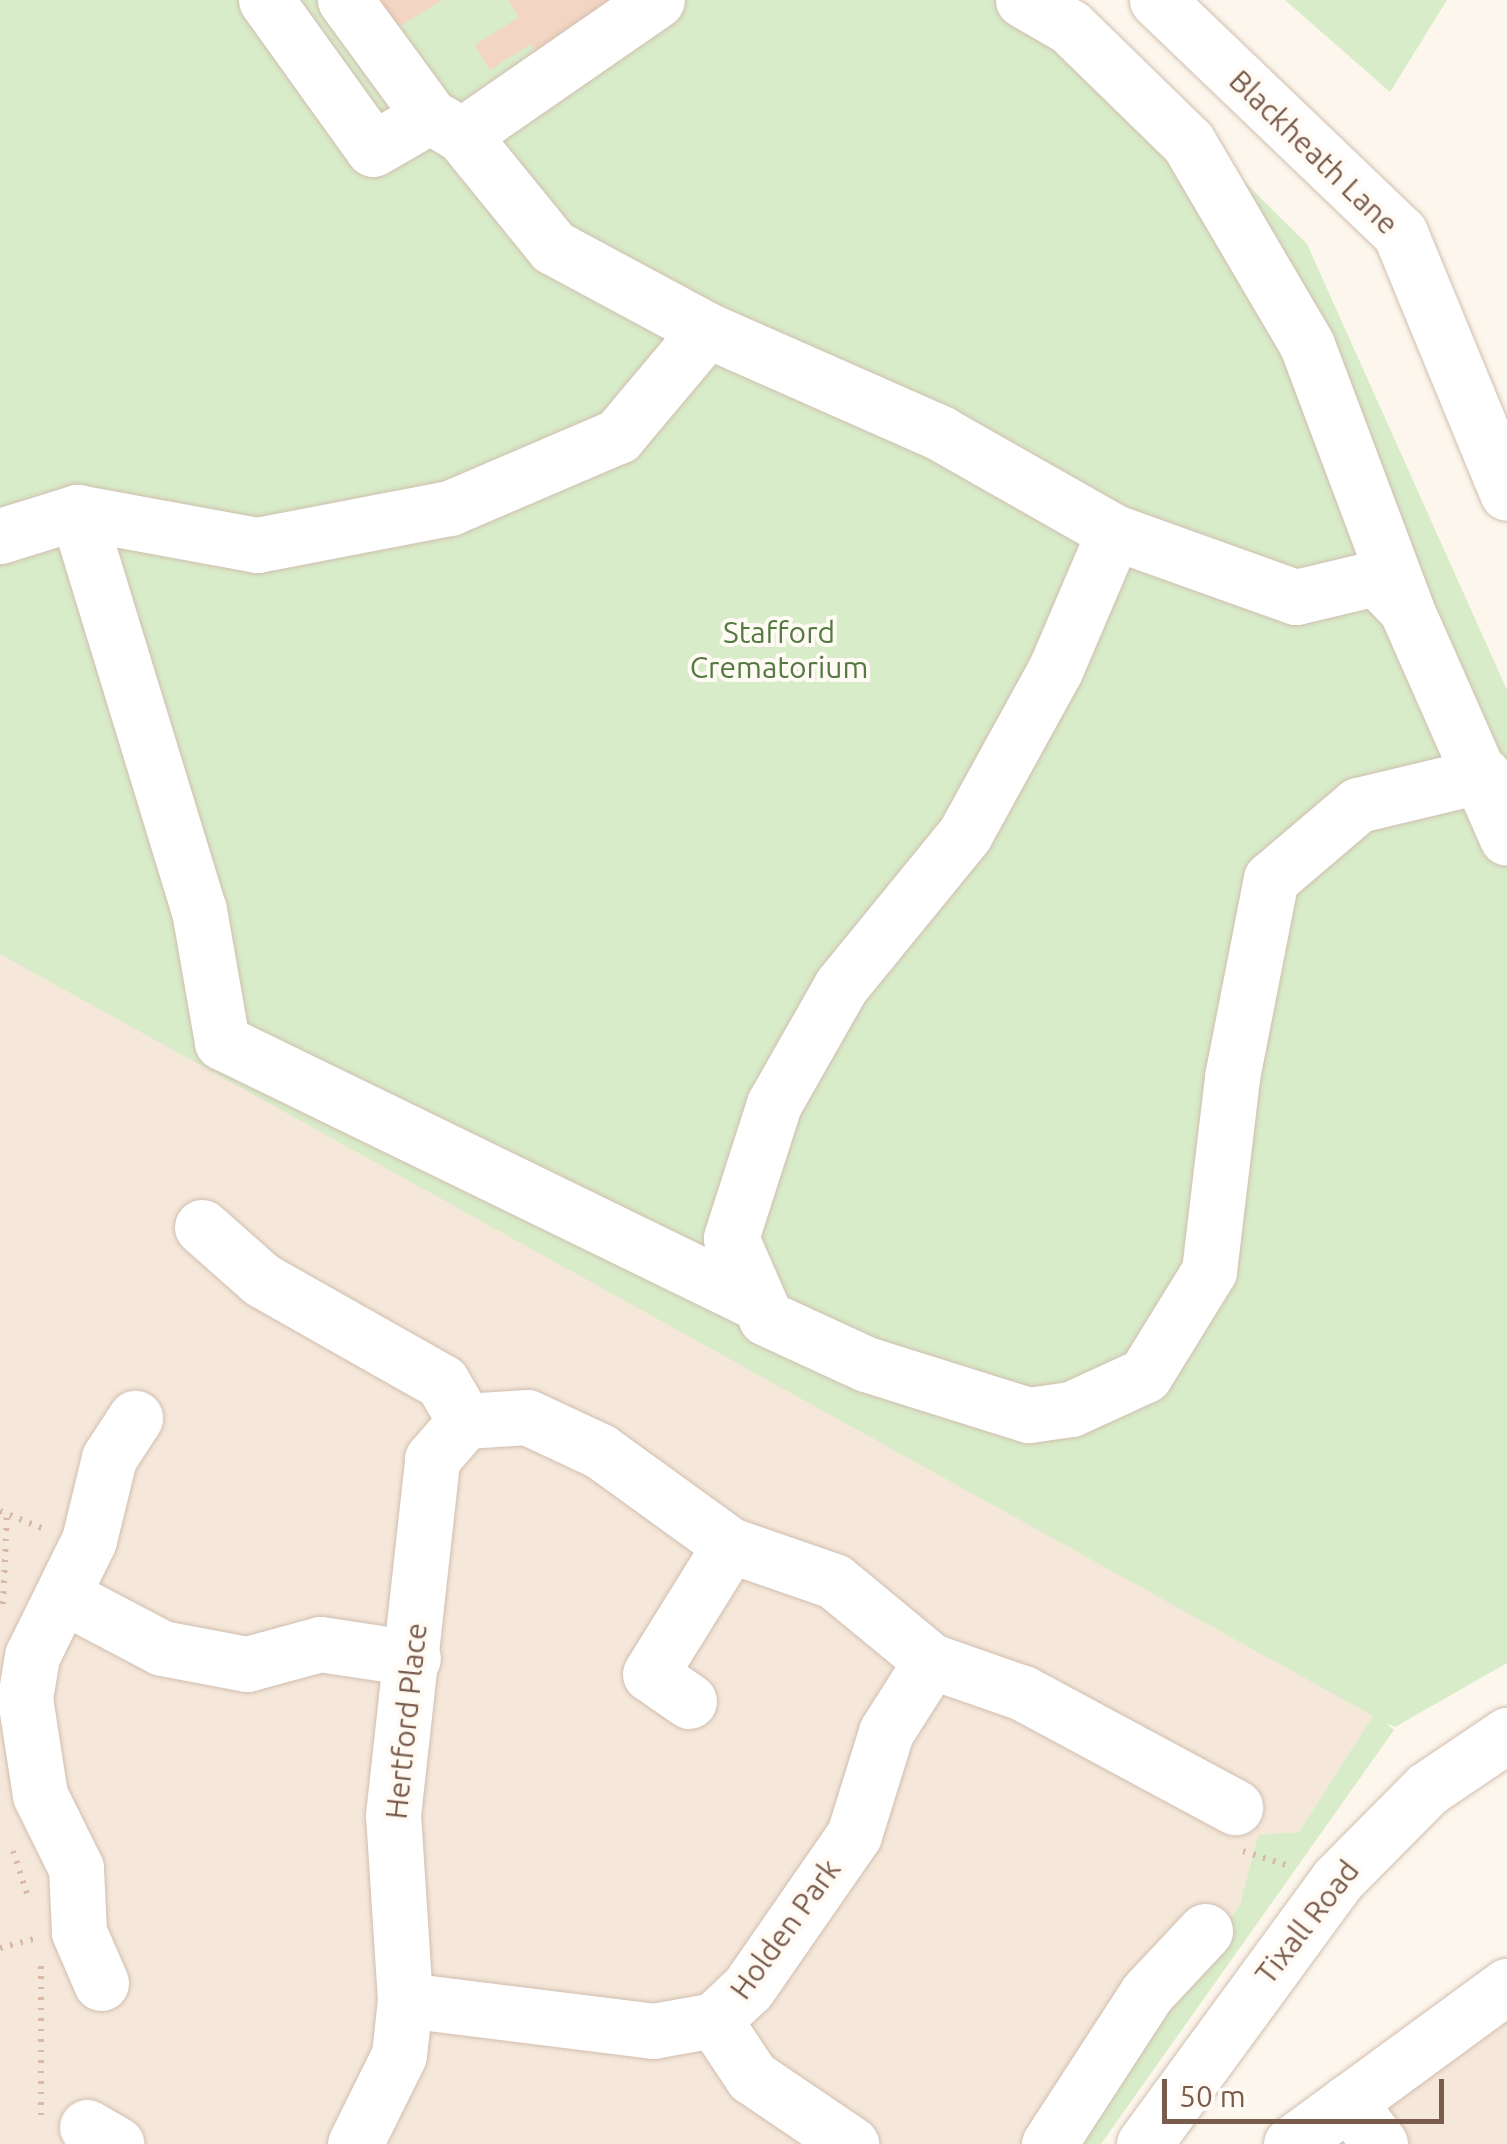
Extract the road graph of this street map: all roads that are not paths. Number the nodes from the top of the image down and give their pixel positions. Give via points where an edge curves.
1 (266, 0) edge
2 (345, 0) edge
3 (657, 0) edge
4 (1023, 0) edge
5 (1157, 0) edge
6 (446, 125) junction
7 (708, 330) junction
8 (1507, 494) edge
9 (77, 512) junction
10 (1114, 532) junction
11 (0, 536) edge
12 (1406, 609) junction
13 (1483, 775) junction
14 (1507, 838) edge
15 (202, 1226) dead end
16 (756, 1302) junction
17 (135, 1418) dead end
18 (465, 1421) junction
19 (730, 1544) junction
20 (63, 1596) junction
21 (16, 1641) edge
22 (413, 1658) junction
23 (932, 1661) junction
24 (689, 1701) dead end
25 (1507, 1735) edge
26 (1235, 1808) dead end
27 (1205, 1931) dead end
28 (101, 1983) dead end
29 (1507, 1986) edge
30 (404, 2000) junction
31 (714, 2020) junction
32 (1364, 2123) edge
33 (1295, 2141) edge
34 (355, 2144) edge
35 (851, 2144) edge
36 (1049, 2144) edge
37 (1144, 2144) edge

1 - 6 street via 373,150
2 - 6 street
3 - 6 street
4 - 12 street via 1070,27 1188,142 1308,346
5 - 8 street, Blackheath Lane via 1400,233
6 - 7 street via 554,247
7 - 9 street via 618,436 450,508 257,544
7 - 10 street via 940,433
9 - 11 street
9 - 16 street via 199,910 222,1042
10 - 12 street via 1296,597 1376,578
10 - 16 street via 1055,670 966,834 841,986 774,1104 731,1238
12 - 13 street
13 - 14 street
13 - 16 street via 1358,805 1271,878 1232,1077 1209,1272 1145,1375 1071,1409 1029,1415 866,1364 766,1318
15 - 18 street via 256,1292 442,1382
17 - 20 street via 108,1458 88,1540
18 - 19 street via 526,1417 600,1451
18 - 22 street, Hertford Place via 432,1460
19 - 23 street via 834,1581
19 - 24 street via 650,1674
20 - 21 street
20 - 22 street via 162,1648 248,1664 320,1644
21 - 28 street via 40,1796 76,1868 79,1932
22 - 30 street, Hertford Place via 393,1815
23 - 26 street via 1023,1693
23 - 31 street, Holden Park via 886,1732 854,1835 748,1988
25 - 37 street, Tixall Road via 1427,1789 1338,1879
27 - 36 street via 1147,1994
29 - 32 street via 1393,2063
30 - 31 street, Holden Park via 653,2031
30 - 34 street, Hertford Place via 399,2056
31 - 35 street via 752,2077
32 - 33 street

